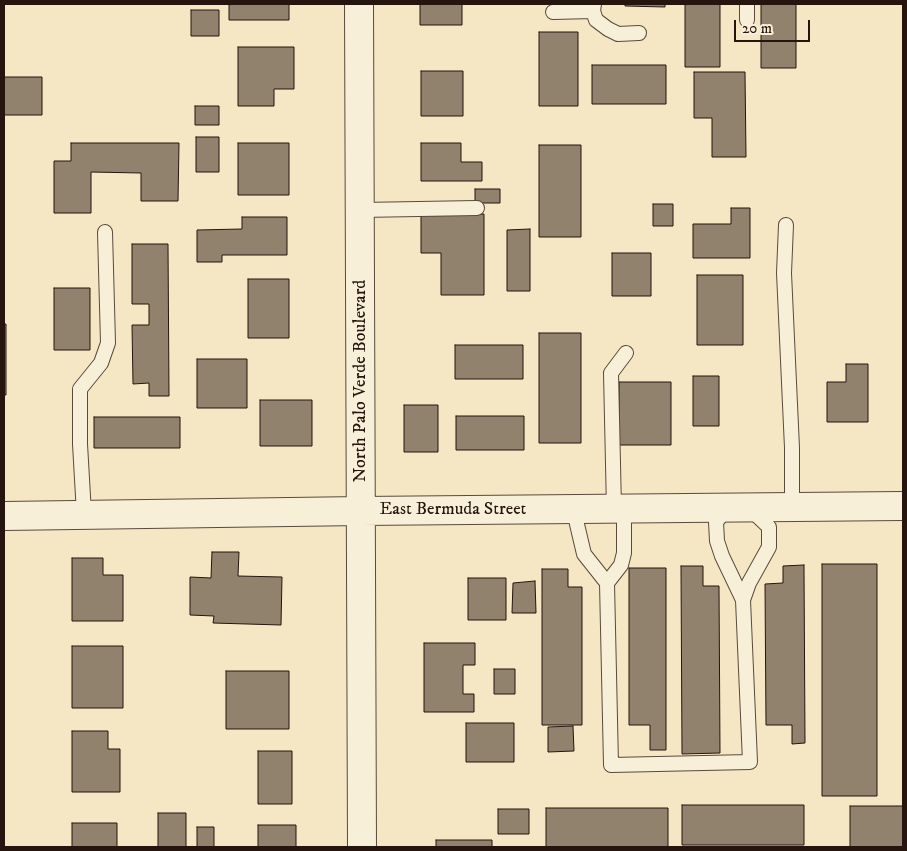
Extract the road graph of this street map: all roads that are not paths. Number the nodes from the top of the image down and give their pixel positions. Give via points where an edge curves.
1 (359, 4) edge
2 (747, 4) edge
3 (594, 8) edge
4 (553, 12) dead end
5 (746, 20) dead end
6 (639, 34) dead end
7 (477, 208) dead end
8 (360, 210) junction
9 (786, 225) dead end
10 (105, 232) dead end
11 (626, 353) dead end
12 (903, 506) edge
13 (792, 507) junction
14 (738, 508) junction
15 (579, 509) junction
16 (616, 509) junction
17 (361, 510) junction
18 (84, 514) junction
19 (4, 516) edge
20 (607, 583) junction
21 (743, 600) junction
22 (362, 847) edge

1 - 8 street, North Palo Verde Boulevard
2 - 5 lane
3 - 4 lane
3 - 6 lane via 596,20 618,34
7 - 8 lane
8 - 17 street, North Palo Verde Boulevard
9 - 13 lane via 784,273
10 - 18 lane via 108,343 101,363 80,389
11 - 16 lane via 611,373
12 - 13 street, East Bermuda Street
13 - 14 street, East Bermuda Street
14 - 16 street, East Bermuda Street
14 - 21 lane via 716,522 717,541
14 - 21 lane via 769,527 769,548
15 - 16 street, East Bermuda Street
15 - 17 street, East Bermuda Street
15 - 20 lane via 576,520 584,554
16 - 20 lane via 624,521 624,553 621,565
17 - 18 street, East Bermuda Street
17 - 22 street, North Palo Verde Boulevard
18 - 19 street, East Bermuda Street
20 - 21 lane via 611,765 750,762

